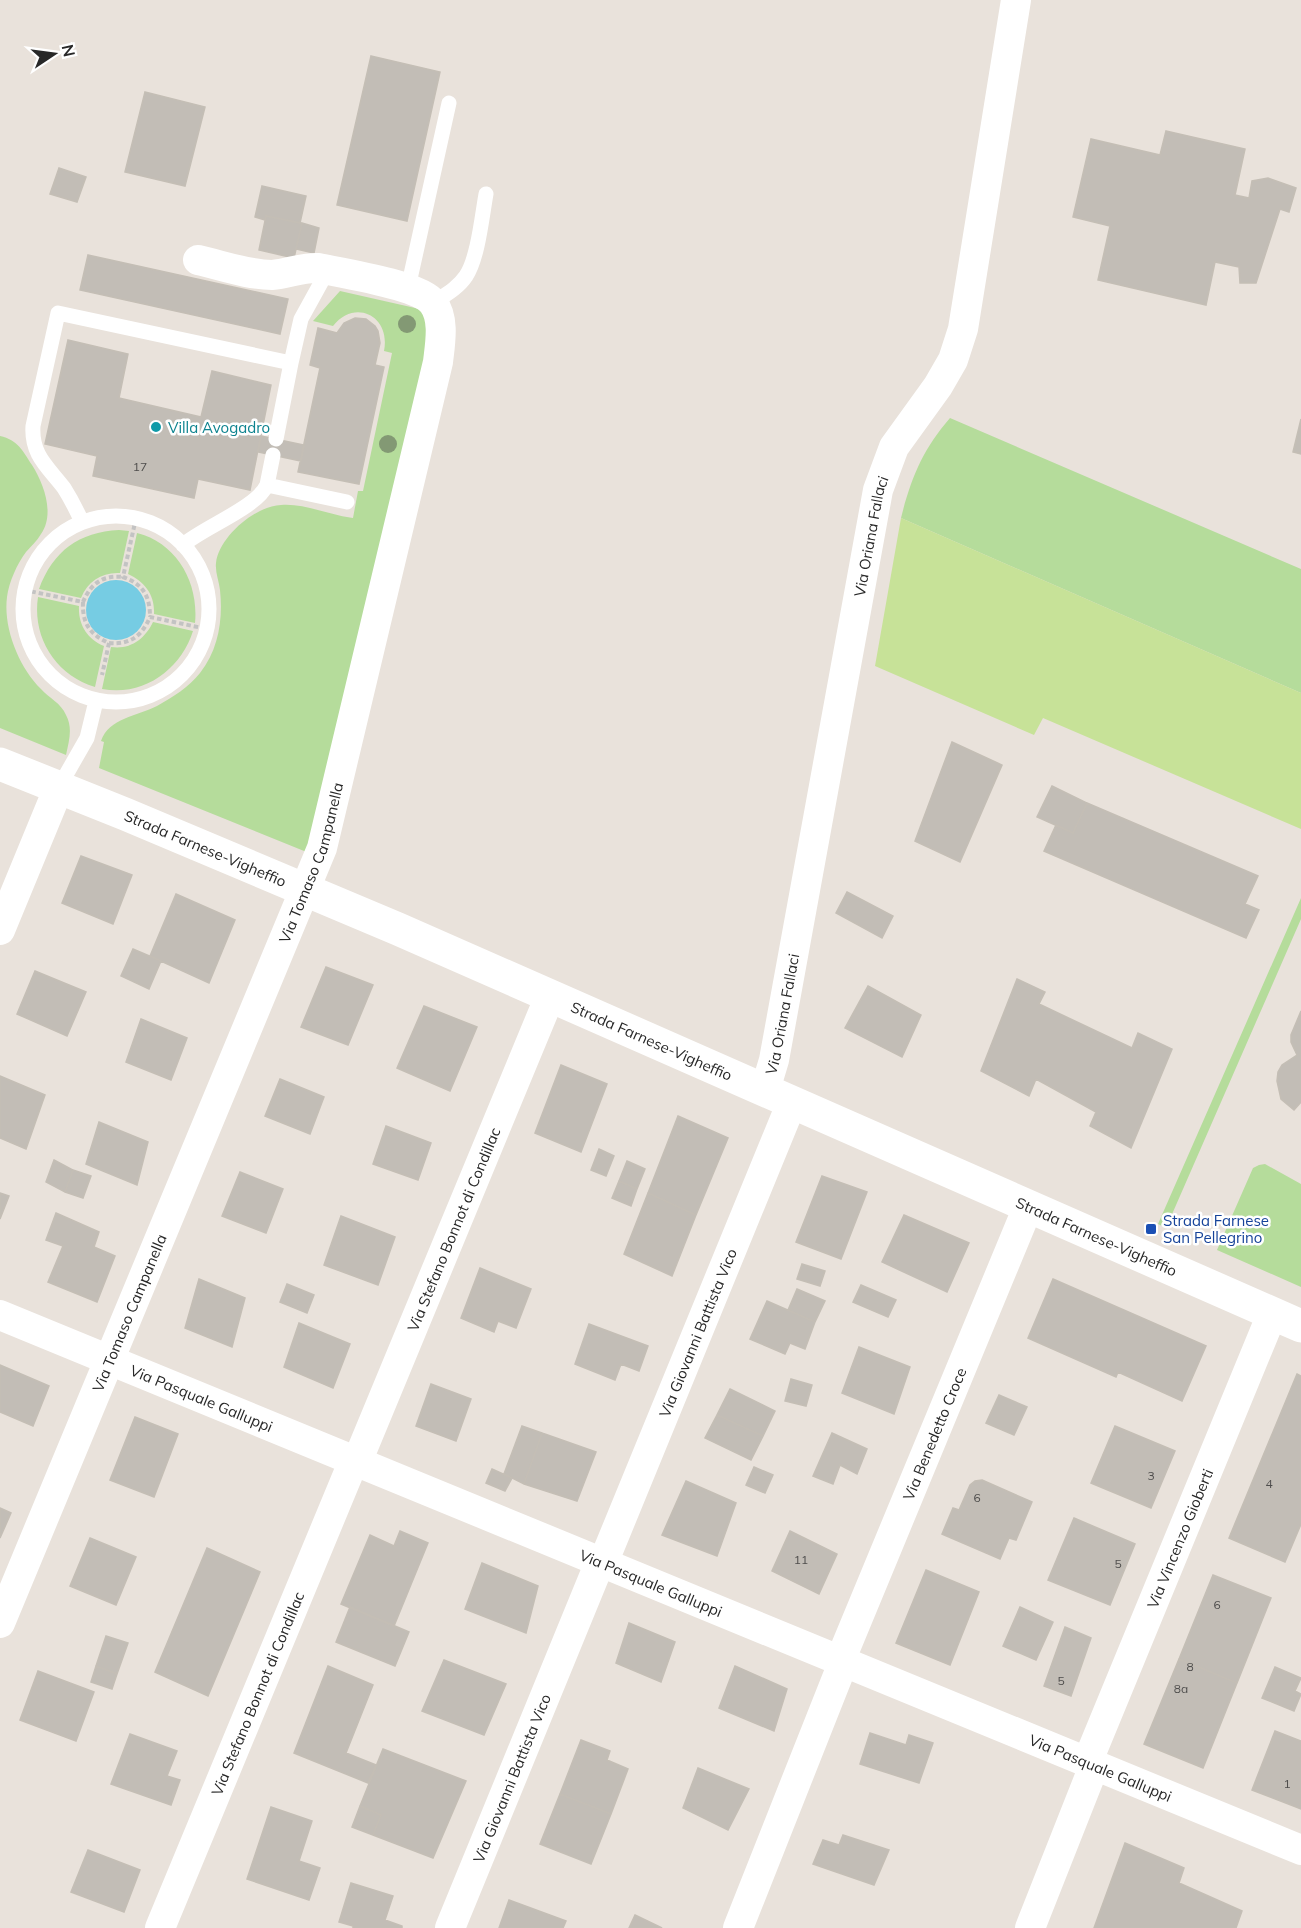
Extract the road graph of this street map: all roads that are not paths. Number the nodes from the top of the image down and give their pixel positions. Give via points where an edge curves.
1 (1016, 0) edge
2 (449, 104) dead end
3 (486, 194) dead end
4 (198, 260) dead end
5 (328, 270) junction
6 (408, 288) junction
7 (433, 303) junction
8 (291, 363) junction
9 (276, 439) dead end
10 (273, 455) dead end
11 (267, 485) junction
12 (347, 502) dead end
13 (82, 522) junction
14 (183, 545) junction
15 (96, 701) junction
16 (0, 764) edge
17 (59, 787) junction
18 (305, 890) junction
19 (0, 930) edge
20 (550, 996) junction
21 (778, 1096) junction
22 (1028, 1207) junction
23 (0, 1315) edge
24 (1287, 1320) edge
25 (111, 1360) junction
26 (355, 1461) junction
27 (601, 1562) junction
28 (0, 1623) edge
29 (842, 1662) junction
30 (1091, 1765) junction
31 (1301, 1850) edge
32 (160, 1928) edge
33 (450, 1928) edge
34 (738, 1928) edge
35 (1030, 1928) edge

1 - 21 street, Via Oriana Fallaci via 963,329 953,360 938,386 894,447 878,490 774,1060
2 - 6 lane
3 - 7 lane via 470,268 457,286
4 - 5 street via 264,274 309,267
5 - 6 street
5 - 8 lane via 301,319
6 - 7 street
7 - 18 street, Via Tomaso Campanella via 440,329 438,362 322,848
8 - 9 lane
8 - 13 lane via 58,313 33,441 42,462 64,488
10 - 11 lane
11 - 12 lane
11 - 14 lane via 252,501
13 - 14 lane via 100,517 136,518 170,533
13 - 15 lane via 51,542 35,564 24,590 22,608 29,644 49,674 62,686
14 - 15 lane via 195,560 207,593 209,611 201,647 181,677 150,697 114,703
15 - 17 lane via 87,738
16 - 17 street, Strada Farnese-Vigheffio
17 - 18 street, Strada Farnese-Vigheffio
17 - 19 street
18 - 20 street, Strada Farnese-Vigheffio
18 - 25 street, Via Tomaso Campanella
20 - 21 street, Strada Farnese-Vigheffio
20 - 26 street, Via Stefano Bonnot di Condillac
21 - 22 street, Strada Farnese-Vigheffio
21 - 27 street, Via Giovanni Battista Vico
22 - 24 street, Strada Farnese-Vigheffio
22 - 29 street, Via Benedetto Croce
23 - 25 street, Via Pasquale Galluppi
24 - 30 street, Via Vincenzo Gioberti
25 - 26 street, Via Pasquale Galluppi
25 - 28 street, Via Tomaso Campanella
26 - 27 street, Via Pasquale Galluppi
26 - 32 street, Via Stefano Bonnot di Condillac
27 - 29 street, Via Pasquale Galluppi
27 - 33 street, Via Giovanni Battista Vico
29 - 30 street, Via Pasquale Galluppi
29 - 34 street, Via Benedetto Croce
30 - 31 street, Via Pasquale Galluppi
30 - 35 street, Via Vincenzo Gioberti

